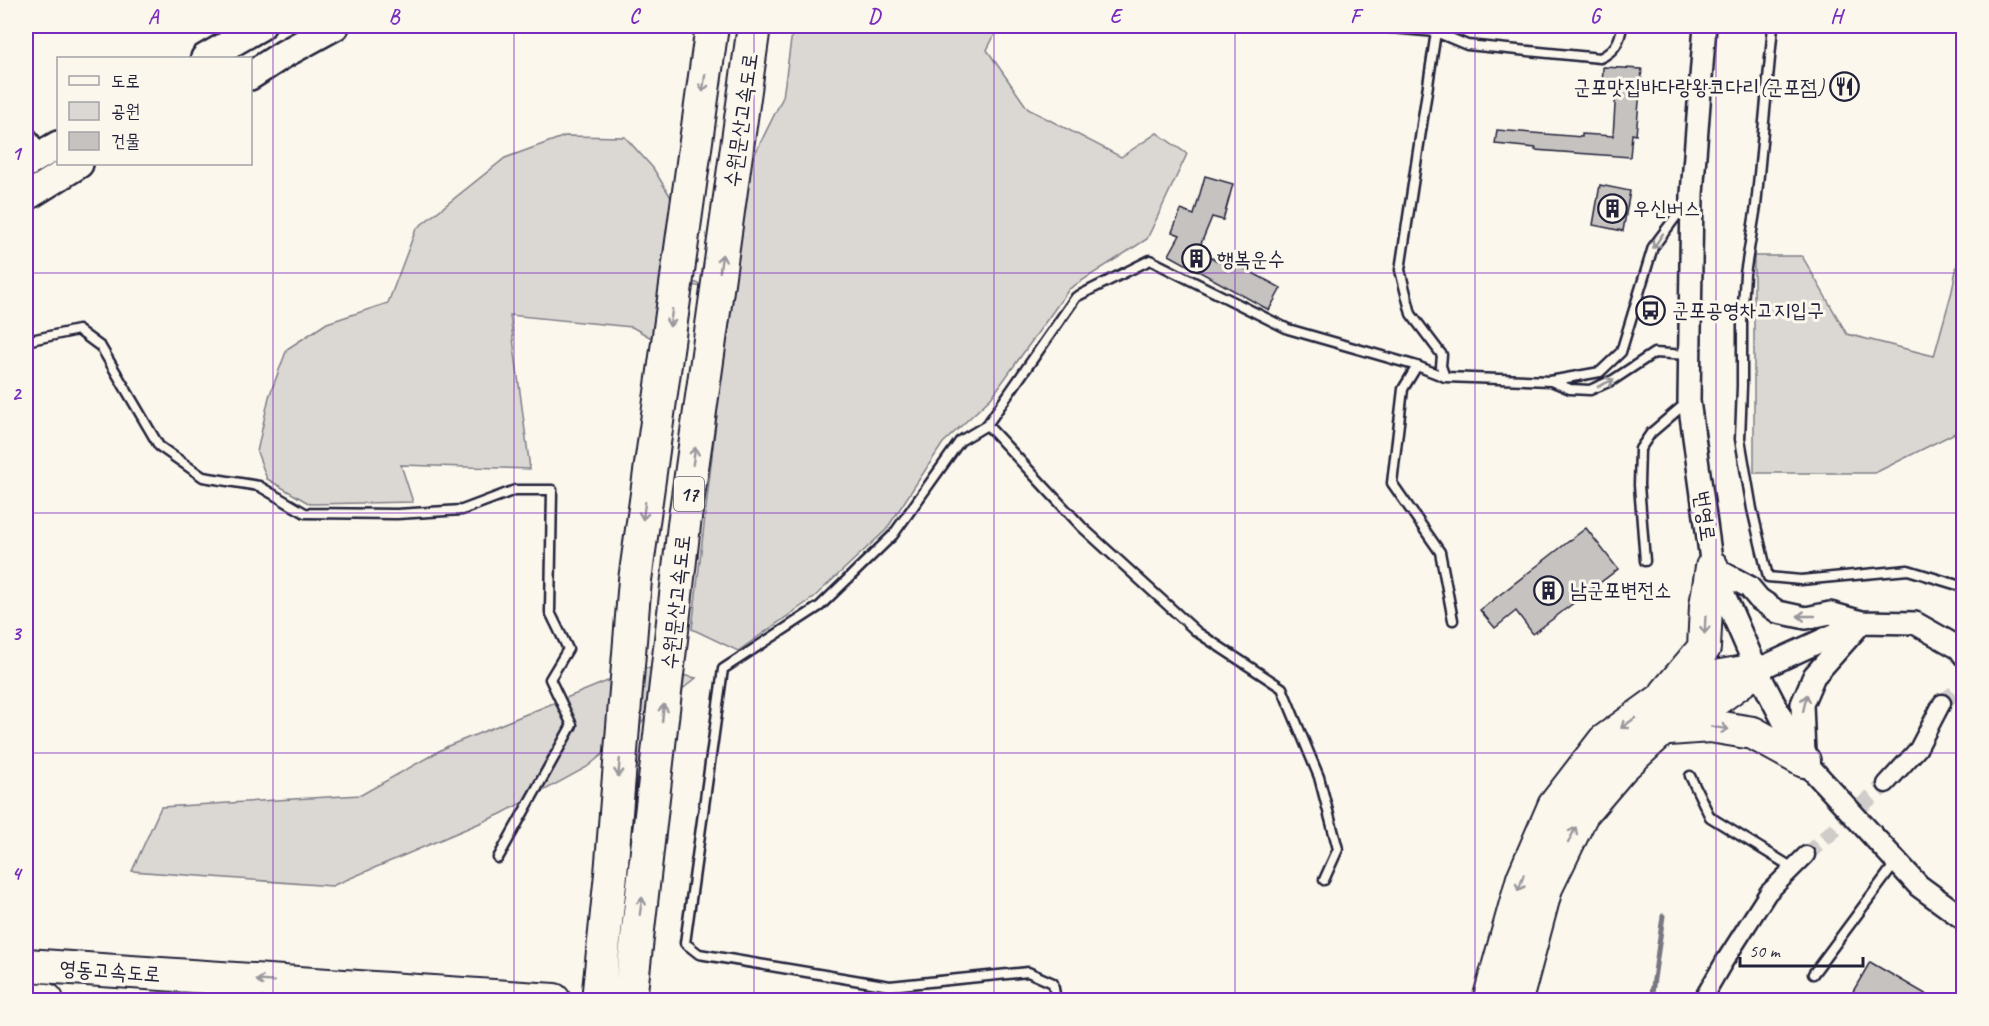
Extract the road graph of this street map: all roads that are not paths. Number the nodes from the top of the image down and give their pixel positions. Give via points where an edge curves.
1 (300, 26) edge
2 (335, 26) edge
3 (712, 26) edge
4 (754, 26) edge
5 (1371, 26) edge
6 (1622, 26) edge
7 (1705, 26) edge
8 (1773, 26) edge
9 (1436, 32) junction
10 (251, 36) edge
11 (207, 57) edge
12 (252, 75) edge
13 (77, 165) edge
14 (1692, 194) junction
15 (26, 197) edge
16 (26, 341) edge
17 (1689, 355) junction
18 (1417, 366) junction
19 (1445, 377) junction
20 (1550, 381) junction
21 (1689, 401) junction
22 (987, 425) junction
23 (1646, 561) dead end
24 (1712, 567) junction
25 (1768, 577) junction
26 (1749, 587) junction
27 (1964, 587) edge
28 (1454, 620) dead end
29 (1862, 622) junction
30 (1964, 655) edge
31 (1757, 669) junction
32 (1662, 699) junction
33 (1942, 703) tunnel mouth
34 (1662, 730) junction
35 (1804, 761) junction
36 (1690, 776) dead end
37 (1886, 784) tunnel mouth
38 (1806, 855) tunnel mouth
39 (498, 858) dead end
40 (1898, 861) junction
41 (1793, 868) junction
42 (1324, 880) dead end
43 (1964, 919) edge
44 (26, 951) edge
45 (596, 962) junction
46 (26, 965) edge
47 (83, 969) junction
48 (1813, 974) dead end
49 (1504, 994) edge
50 (26, 999) edge
51 (47, 1000) edge
52 (554, 1000) edge
53 (580, 1000) edge
54 (598, 1000) edge
55 (630, 1000) edge
56 (1056, 1000) edge
57 (1702, 1000) edge

1 - 10 main road
2 - 12 main road
3 -> 45 highway, 수원문산고속도로 / 17 via 635,580 611,874
55 -> 4 highway, 수원문산고속도로 / 17 via 684,525
5 - 9 lane
6 - 9 lane via 1620,39 1610,53 1600,58 1467,45
7 - 14 street, 번영로
8 - 25 lane via 1756,206 1745,274 1740,439
9 - 19 lane via 1400,270 1411,314 1442,355
10 - 11 main road
13 - 15 main road
14 - 17 street, 번영로
14 -> 20 lane via 1653,247 1621,352 1600,372
16 - 39 lane via 78,330 101,347 159,446 203,477 259,486 305,513 462,510 514,490 552,490 550,612 568,649 550,679 572,725
20 -> 17 lane via 1570,389 1590,390 1654,353
17 - 21 street, 번영로
18 - 19 lane
18 - 22 lane via 1288,329 1150,260 1076,297
18 - 28 lane via 1403,389 1392,483 1440,552
19 - 20 lane
21 - 23 lane via 1651,433 1640,449
21 - 24 street, 번영로
22 - 42 lane via 1082,527 1197,632 1282,688 1319,777 1338,849
22 - 56 lane via 960,441 893,535 820,606 723,669 685,944 699,954 890,986 1028,972 1053,983
24 - 26 street
24 - 31 street, 번영로
24 -> 32 highway via 1704,648
25 - 26 lane
25 - 27 lane via 1801,580 1908,570
29 -> 26 street via 1830,613 1806,618 1778,612 1759,600
29 - 30 street via 1915,623 1959,648
29 - 31 street
35 -> 29 street via 1802,704 1814,676
31 - 32 highway via 1714,677
31 - 34 highway via 1718,698
31 - 35 street, 번영로
32 -> 49 highway via 1604,741 1554,806 1522,878
33 - 37 street via 1918,749
34 -> 35 highway via 1710,726 1752,733
49 -> 34 highway via 1546,888 1582,814 1622,767
35 - 40 street, 번영로
36 - 41 lane via 1710,817
38 - 41 street
40 - 43 street, 번영로 via 1919,886
40 - 48 lane
41 - 57 street via 1768,893
44 - 47 highway
45 - 53 highway
45 - 54 highway, 수원문산고속도로 / 17
46 - 47 highway, 영동고속도로
52 -> 47 highway, 영동고속도로
50 - 51 highway, 영동고속도로

